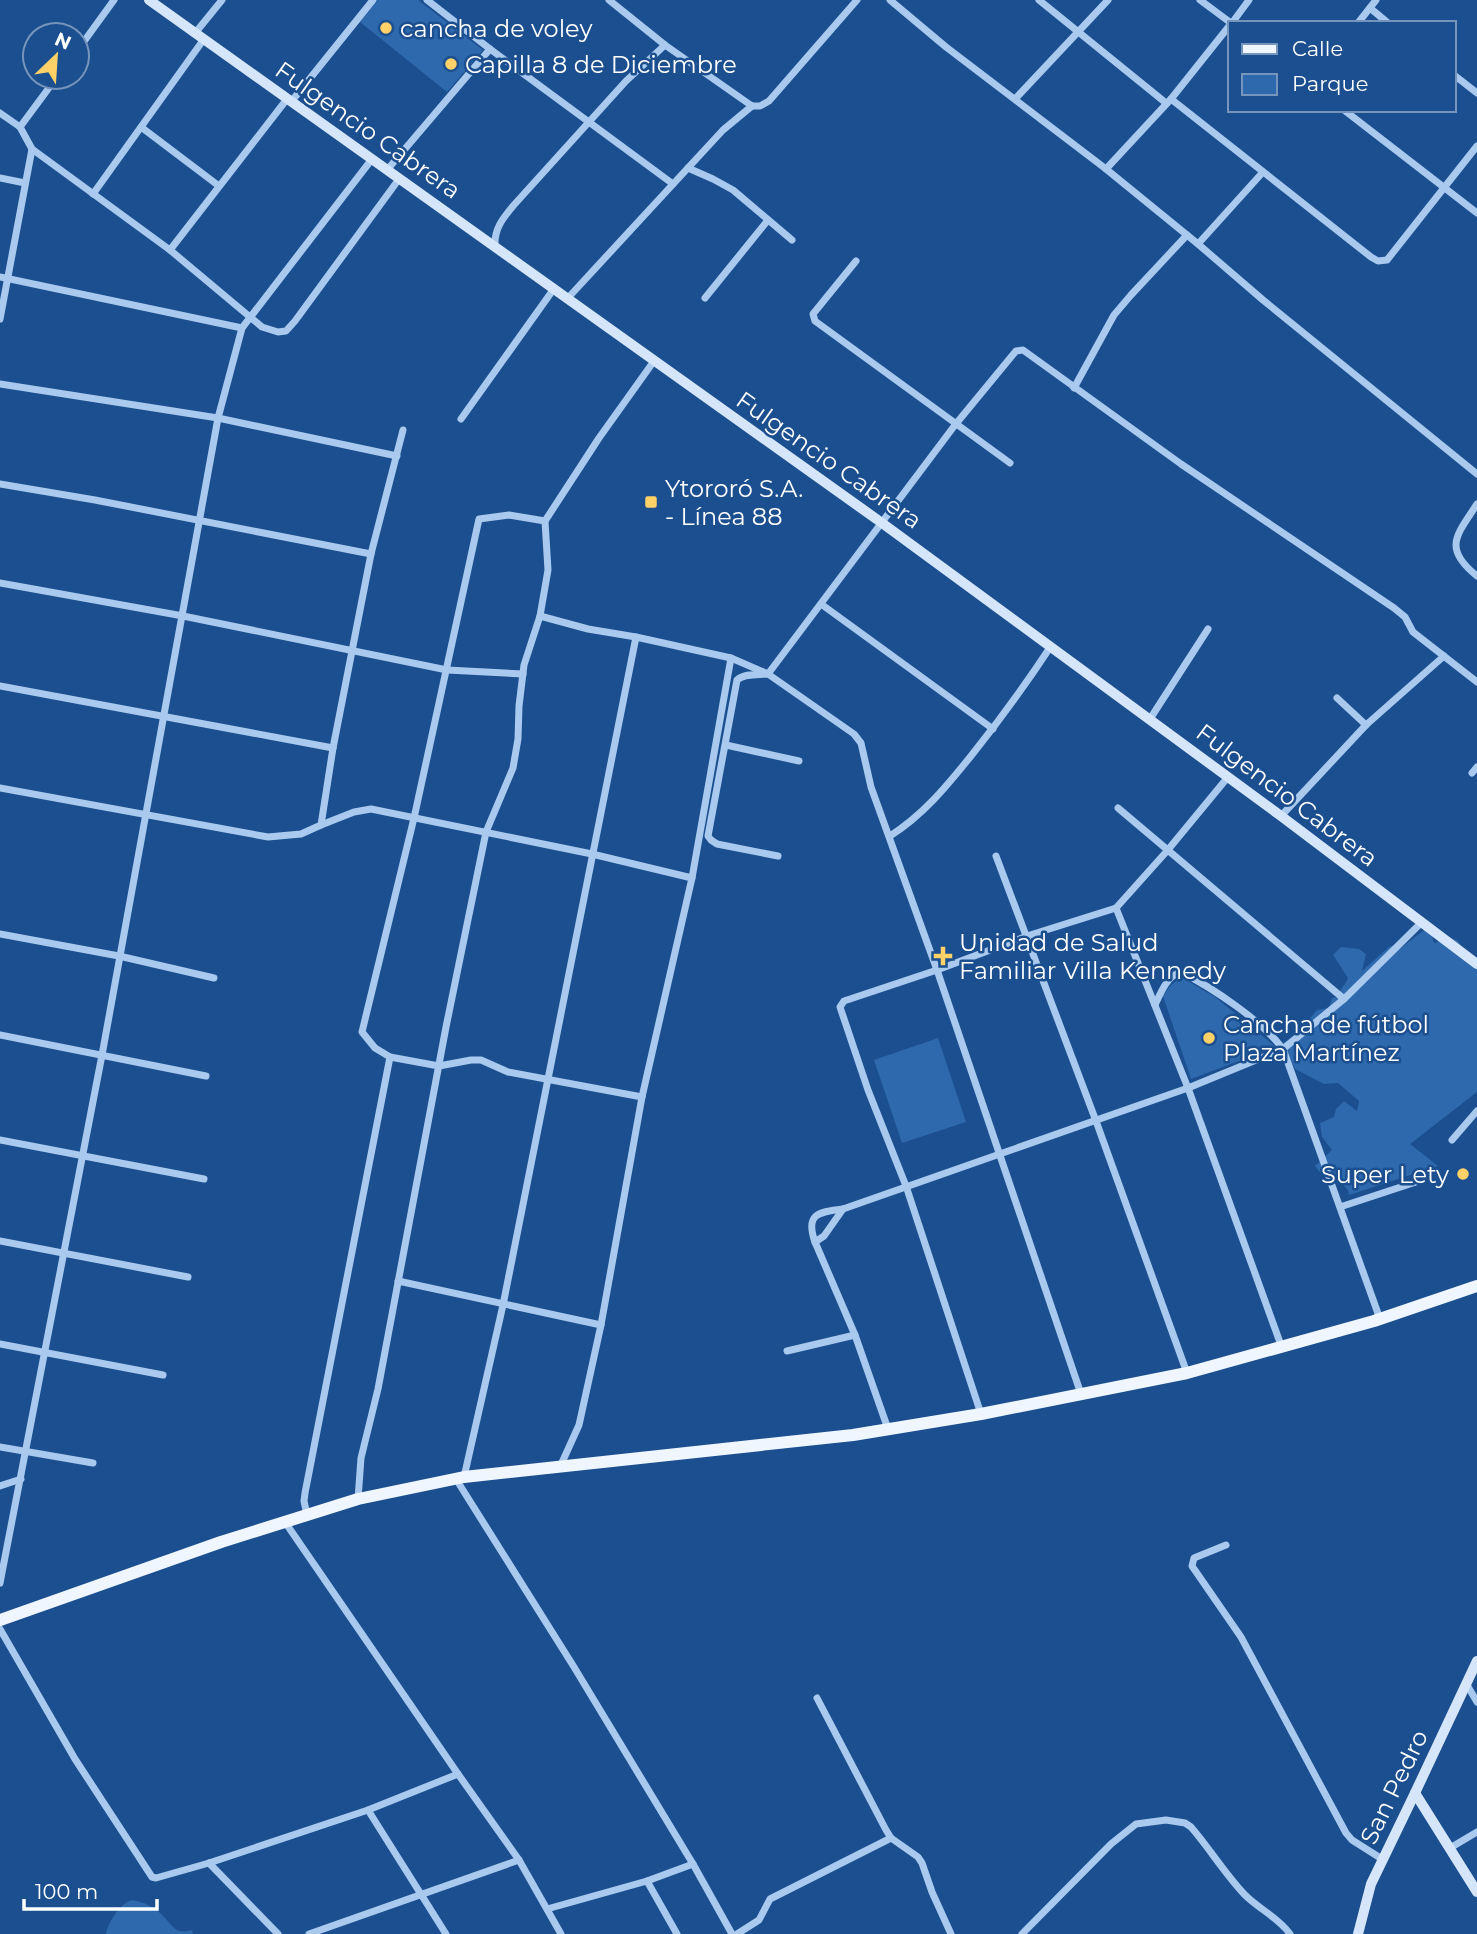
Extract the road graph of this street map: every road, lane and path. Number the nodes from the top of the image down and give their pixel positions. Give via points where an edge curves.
1 (114, 0) edge
2 (149, 0) edge
3 (222, 0) edge
4 (373, 0) edge
5 (427, 0) edge
6 (609, 0) edge
7 (857, 0) edge
8 (890, 0) edge
9 (1039, 0) edge
10 (1108, 0) edge
11 (1200, 0) edge
12 (1249, 0) edge
13 (1376, 0) edge
14 (1370, 8) junction
15 (1233, 21) edge
16 (1360, 21) edge
17 (1386, 21) edge
18 (1228, 22) edge
19 (1228, 28) edge
20 (91, 32) edge
21 (1078, 32) junction
22 (200, 36) junction
23 (665, 45) junction
24 (489, 49) junction
25 (1456, 77) edge
26 (47, 91) edge
27 (1477, 93) edge
28 (1015, 99) junction
29 (290, 100) junction
30 (1168, 101) junction
31 (752, 106) junction
32 (1347, 112) edge
33 (0, 113) edge
34 (589, 122) junction
35 (20, 127) junction
36 (141, 127) junction
37 (1477, 146) edge
38 (32, 149) junction
39 (372, 159) junction
40 (688, 168) junction
41 (1106, 169) junction
42 (387, 170) junction
43 (1263, 172) junction
44 (0, 178) edge
45 (399, 179) junction
46 (25, 183) junction
47 (673, 184) junction
48 (219, 186) junction
49 (1444, 188) junction
50 (93, 194) junction
51 (1477, 213) edge
52 (768, 220) junction
53 (1187, 235) junction
54 (792, 240) dead end
55 (1198, 244) junction
56 (495, 246) junction
57 (170, 250) junction
58 (856, 261) dead end
59 (4, 278) edge
60 (553, 290) junction
61 (705, 298) dead end
62 (567, 299) junction
63 (251, 318) junction
64 (0, 319) edge
65 (243, 328) junction
66 (654, 360) junction
67 (0, 383) edge
68 (1074, 388) junction
69 (218, 418) junction
70 (461, 419) dead end
71 (955, 425) junction
72 (403, 430) dead end
73 (397, 456) junction
74 (1010, 463) dead end
75 (1477, 474) edge
76 (0, 484) edge
77 (1477, 505) edge
78 (200, 520) junction
79 (545, 522) junction
80 (882, 523) junction
81 (371, 554) junction
82 (1477, 576) edge
83 (0, 583) edge
84 (821, 604) junction
85 (183, 616) junction
86 (540, 616) junction
87 (1208, 629) dead end
88 (636, 637) junction
89 (1051, 646) junction
90 (353, 649) junction
91 (1444, 656) junction
92 (732, 658) junction
93 (447, 670) junction
94 (523, 674) junction
95 (768, 674) junction
96 (1477, 682) edge
97 (0, 686) edge
98 (1337, 698) dead end
99 (164, 716) junction
100 (1150, 719) junction
101 (1366, 724) junction
102 (993, 729) junction
103 (726, 745) junction
104 (333, 748) junction
105 (799, 761) dead end
106 (1228, 777) junction
107 (0, 788) edge
108 (1118, 808) dead end
109 (145, 815) junction
110 (1281, 816) junction
111 (414, 818) junction
112 (321, 825) junction
113 (486, 832) junction
114 (890, 836) junction
115 (1167, 851) junction
116 (592, 854) junction
117 (778, 856) dead end
118 (996, 856) dead end
119 (692, 878) junction
120 (1116, 908) junction
121 (1421, 923) junction
122 (0, 934) edge
123 (1027, 936) junction
124 (119, 956) junction
125 (1477, 964) edge
126 (937, 970) junction
127 (214, 978) dead end
128 (1344, 999) junction
129 (1155, 1004) junction
130 (0, 1035) edge
131 (1283, 1049) junction
132 (102, 1055) junction
133 (390, 1057) junction
134 (439, 1066) junction
135 (206, 1076) dead end
136 (549, 1079) junction
137 (1188, 1088) junction
138 (642, 1097) junction
139 (1477, 1111) edge
140 (1096, 1121) junction
141 (0, 1140) edge
142 (1452, 1140) dead end
143 (1000, 1154) junction
144 (82, 1156) junction
145 (204, 1179) dead end
146 (1422, 1180) dead end
147 (906, 1186) junction
148 (1340, 1207) junction
149 (843, 1209) junction
150 (0, 1241) edge
151 (815, 1242) junction
152 (64, 1253) junction
153 (188, 1278) dead end
154 (398, 1281) junction
155 (1477, 1286) edge
156 (503, 1305) junction
157 (1380, 1319) junction
158 (601, 1325) junction
159 (855, 1335) junction
160 (0, 1344) edge
161 (1282, 1348) junction
162 (787, 1351) dead end
163 (44, 1353) junction
164 (1187, 1373) junction
165 (163, 1375) dead end
166 (1081, 1394) junction
167 (981, 1414) junction
168 (888, 1429) junction
169 (0, 1447) edge
170 (25, 1452) junction
171 (93, 1463) dead end
172 (560, 1467) junction
173 (460, 1478) junction
174 (21, 1479) junction
175 (0, 1486) edge
176 (358, 1499) junction
177 (307, 1515) junction
178 (285, 1522) junction
179 (1226, 1545) dead end
180 (0, 1583) edge
181 (0, 1620) edge
182 (0, 1629) edge
183 (1477, 1661) edge
184 (1466, 1685) junction
185 (817, 1698) dead end
186 (1477, 1702) edge
187 (458, 1774) junction
188 (1415, 1793) junction
189 (368, 1810) junction
190 (1477, 1832) edge
191 (891, 1838) junction
192 (1450, 1848) junction
193 (1382, 1859) junction
194 (519, 1860) junction
195 (209, 1863) junction
196 (693, 1864) junction
197 (647, 1881) junction
198 (1477, 1892) edge
199 (421, 1895) junction
200 (547, 1909) junction
201 (278, 1934) edge
202 (309, 1934) edge
203 (446, 1934) edge
204 (561, 1934) edge
205 (677, 1934) edge
206 (734, 1934) edge
207 (951, 1934) edge
208 (1022, 1934) edge
209 (1290, 1934) edge
210 (1358, 1934) edge

1 - 20 street
2 - 22 main road, Fulgencio Cabrera
3 - 22 street
4 - 29 street
5 - 24 street
6 - 23 street
7 - 31 street via 769,101
8 - 28 street
9 - 21 street
10 - 21 street
11 - 18 street
12 - 15 street
13 - 14 street
14 - 16 street
14 - 17 street
19 - 30 street
21 - 28 street
21 - 30 street
22 - 29 main road, Fulgencio Cabrera
22 - 36 street
23 - 31 street
23 - 34 street
24 - 34 street
24 - 42 street
25 - 27 street
26 - 35 street
28 - 41 street
29 - 39 main road, Fulgencio Cabrera
29 - 48 street
30 - 41 street
30 - 43 street
31 - 40 street
32 - 49 street
33 - 35 street
34 - 47 street
34 - 56 street via 502,220
35 - 38 street
36 - 48 street
36 - 50 street
37 - 49 street
38 - 46 street
38 - 50 street
39 - 42 main road, Fulgencio Cabrera
39 - 63 street
40 - 47 street
40 - 52 street via 733,190
41 - 53 street
42 - 45 main road, Fulgencio Cabrera
43 - 49 street via 1378,261 1387,260
43 - 55 street
44 - 46 street
45 - 56 main road, Fulgencio Cabrera
45 - 63 street via 290,328 278,332
46 - 59 street
47 - 62 street
48 - 57 street
49 - 51 street
50 - 57 street
52 - 54 street
52 - 61 street
53 - 55 street
53 - 68 street via 1114,315
55 - 75 street
56 - 60 main road, Fulgencio Cabrera
57 - 63 street
58 - 71 street via 813,318
59 - 64 street
59 - 65 street
60 - 62 main road, Fulgencio Cabrera
60 - 70 street
62 - 66 main road, Fulgencio Cabrera
63 - 65 street
65 - 69 street
66 - 79 street
66 - 80 main road, Fulgencio Cabrera
67 - 69 street
68 - 71 street via 1023,350 1016,351
68 - 91 street via 1394,608 1413,632
69 - 73 street
69 - 78 street
71 - 74 street
71 - 80 street
72 - 73 street
73 - 81 street
76 - 78 street
77 - 82 street via 1458,534 1456,550
78 - 81 street
78 - 85 street
79 - 86 street via 548,570
79 - 93 street via 509,515 479,519
80 - 84 street
80 - 89 main road, Fulgencio Cabrera
81 - 90 street
83 - 85 street
84 - 95 street
84 - 102 street
85 - 90 street
85 - 99 street
86 - 88 street
86 - 94 street
87 - 100 street
88 - 92 street
88 - 116 street
89 - 100 main road, Fulgencio Cabrera
89 - 102 street
90 - 93 street
90 - 104 street
91 - 96 street
91 - 101 street
92 - 95 street
92 - 119 street
93 - 94 street
93 - 111 street
94 - 113 street via 513,768
95 - 103 street via 737,680
95 - 114 street via 861,743 871,787
97 - 99 street
98 - 101 street
99 - 104 street
99 - 109 street
100 - 106 main road, Fulgencio Cabrera
101 - 110 street
102 - 114 street via 940,795
103 - 105 street
103 - 117 street via 709,838 724,846
104 - 112 street
106 - 110 main road, Fulgencio Cabrera
106 - 115 street
107 - 109 street
108 - 115 street
109 - 112 street via 268,837 301,834
109 - 124 street
110 - 121 main road, Fulgencio Cabrera
111 - 112 street via 371,809
111 - 113 street
111 - 133 street via 362,1032
113 - 116 street
113 - 134 street
114 - 126 street
115 - 120 street
115 - 128 street
116 - 119 street
116 - 136 street
118 - 123 street
119 - 138 street
120 - 123 street
120 - 129 street
121 - 125 main road, Fulgencio Cabrera
121 - 128 street
122 - 124 street
123 - 126 street
123 - 140 street
124 - 127 street
124 - 132 street
126 - 143 street
126 - 147 street via 844,1000 840,1007
128 - 131 street
129 - 131 street via 1170,978 1181,972 1256,1022
129 - 137 street
130 - 132 street
131 - 137 street
131 - 148 street
132 - 135 street
132 - 144 street
133 - 134 street
133 - 177 street via 305,1493
134 - 136 street via 481,1060 509,1072
134 - 154 street
136 - 138 street
136 - 156 street
137 - 140 street
137 - 161 street
138 - 158 street
139 - 142 street
140 - 143 street
140 - 164 street
141 - 144 street
143 - 147 street
143 - 166 street
144 - 145 street
144 - 152 street
146 - 148 street
147 - 149 street
147 - 167 street
148 - 157 street
149 - 151 street
149 - 151 street via 814,1217 811,1230
150 - 152 street
151 - 159 street
152 - 153 street
152 - 163 street
154 - 156 street
154 - 176 street via 361,1458
155 - 157 main road
156 - 158 street
156 - 173 street
157 - 161 main road
158 - 172 street via 579,1425
159 - 162 street
159 - 168 street
160 - 163 street
161 - 164 main road
163 - 165 street
163 - 170 street
164 - 166 main road
166 - 167 main road
167 - 168 main road
168 - 172 main road
169 - 170 street
170 - 171 street
170 - 174 street
172 - 173 main road
173 - 176 main road
173 - 196 street
174 - 175 street
174 - 180 street
176 - 177 main road
177 - 178 main road
178 - 181 main road
178 - 187 street
179 - 193 street via 1194,1558 1192,1566 1241,1637 1346,1833
182 - 195 street via 149,1875 156,1878
183 - 184 main road, San Pedro
184 - 186 street
184 - 188 main road, San Pedro
185 - 191 street
187 - 189 street
187 - 194 street
188 - 192 main road
188 - 193 main road, San Pedro
189 - 195 street
189 - 199 street
190 - 192 street
191 - 206 street via 770,1899 759,1920
191 - 207 street via 922,1863
192 - 198 main road
193 - 210 main road, San Pedro
194 - 199 street
194 - 200 street
195 - 201 street
196 - 197 street
196 - 206 street
197 - 200 street
197 - 205 street
199 - 202 street
199 - 203 street
200 - 204 street
208 - 209 street via 1136,1824 1166,1820 1191,1826 1240,1890

